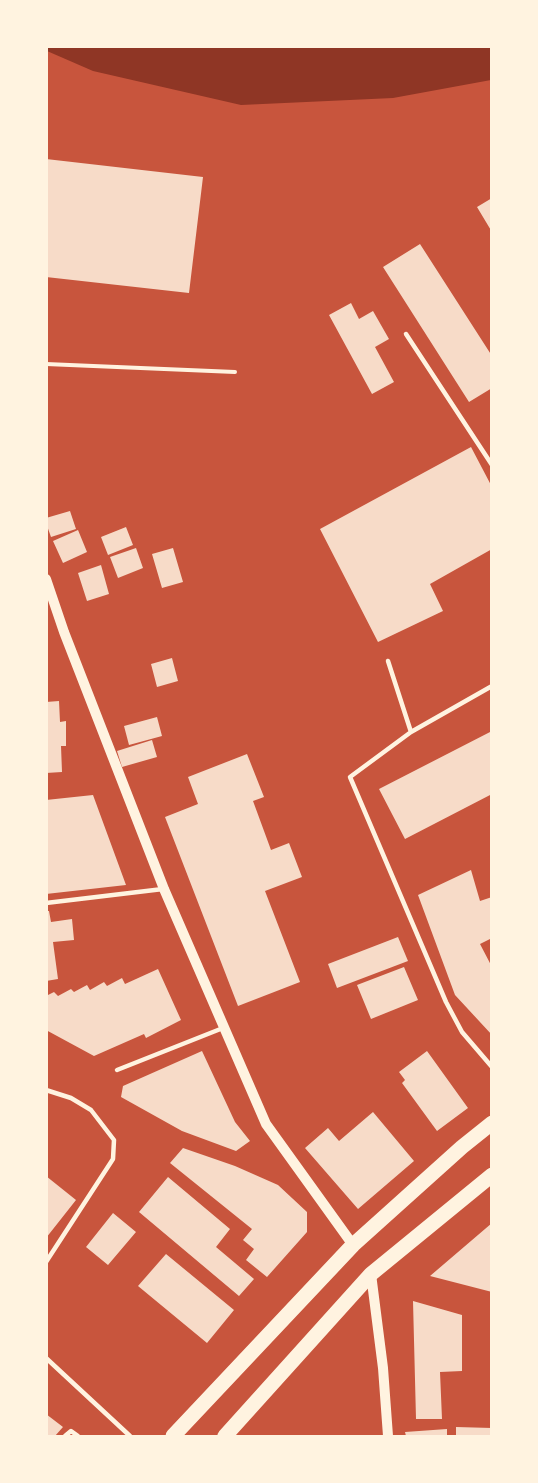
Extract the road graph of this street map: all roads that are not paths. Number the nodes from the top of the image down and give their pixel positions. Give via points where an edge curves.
1 (406, 334) dead end
2 (492, 465) edge
3 (46, 579) edge
4 (388, 661) dead end
5 (492, 686) edge
6 (411, 732) junction
7 (164, 889) junction
8 (46, 903) edge
9 (225, 1028) junction
10 (492, 1066) edge
11 (117, 1070) dead end
12 (46, 1090) edge
13 (492, 1123) edge
14 (492, 1175) edge
15 (353, 1245) junction
16 (46, 1262) edge
17 (371, 1274) junction
18 (46, 1358) edge
19 (65, 1437) edge
20 (78, 1437) edge
21 (130, 1437) edge
22 (173, 1437) edge
23 (225, 1437) edge
24 (388, 1437) edge

1 - 2 lane
3 - 7 street
4 - 6 lane
5 - 6 lane
6 - 10 lane via 350,777 446,1002 462,1032
7 - 8 lane
7 - 9 street
9 - 11 lane
9 - 15 street via 266,1124
12 - 16 lane via 91,1110 114,1140 113,1159
13 - 15 main road
14 - 17 main road
15 - 22 main road
17 - 23 main road
17 - 24 street
18 - 21 lane
19 - 20 lane via 70,1431

